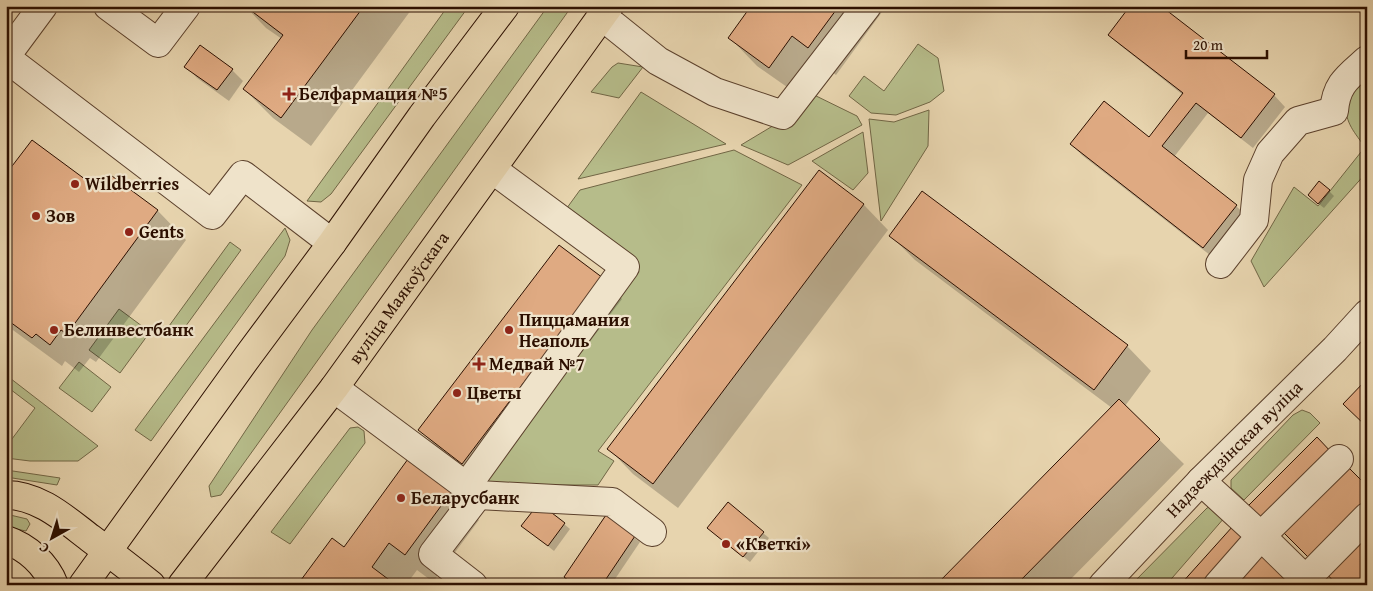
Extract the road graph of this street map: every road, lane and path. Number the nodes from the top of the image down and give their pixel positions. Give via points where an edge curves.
1 (43, 6) edge
2 (108, 6) edge
3 (186, 6) edge
4 (505, 6) edge
5 (867, 6) edge
6 (605, 11) edge
7 (6, 57) edge
8 (1367, 60) edge
9 (492, 169) junction
10 (332, 243) junction
11 (1220, 264) dead end
12 (1367, 314) edge
13 (334, 388) junction
14 (1340, 459) dead end
15 (1201, 481) junction
16 (472, 491) junction
17 (6, 494) edge
18 (1367, 517) edge
19 (652, 532) dead end
20 (1261, 536) junction
21 (6, 540) edge
22 (108, 552) junction
23 (1305, 583) edge
24 (54, 585) edge
25 (83, 585) edge
26 (151, 585) edge
27 (182, 585) edge
28 (473, 585) edge
29 (1103, 585) edge
30 (1218, 585) edge

1 - 7 street
2 - 3 street via 158,43
4 - 10 main road
5 - 6 street via 783,115 715,92 658,61
6 - 9 main road, вуліца Маякоўскага
7 - 10 street via 212,216 243,175
8 - 11 street via 1343,81 1335,98 1334,111 1298,121 1270,153 1258,180 1254,220
9 - 13 main road, вуліца Маякоўскага
9 - 16 street via 625,267
10 - 22 main road
12 - 15 street, Надзеждзінская вуліца
13 - 16 street
13 - 27 main road, вуліца Маякоўскага
14 - 20 street
15 - 20 street
15 - 29 street, Надзеждзінская вуліца
16 - 19 street via 612,502
16 - 28 street via 433,554
17 - 22 main road via 37,502
18 - 23 street
20 - 23 street
20 - 30 street
21 - 24 main road via 31,553 51,576
22 - 25 main road
22 - 26 main road

